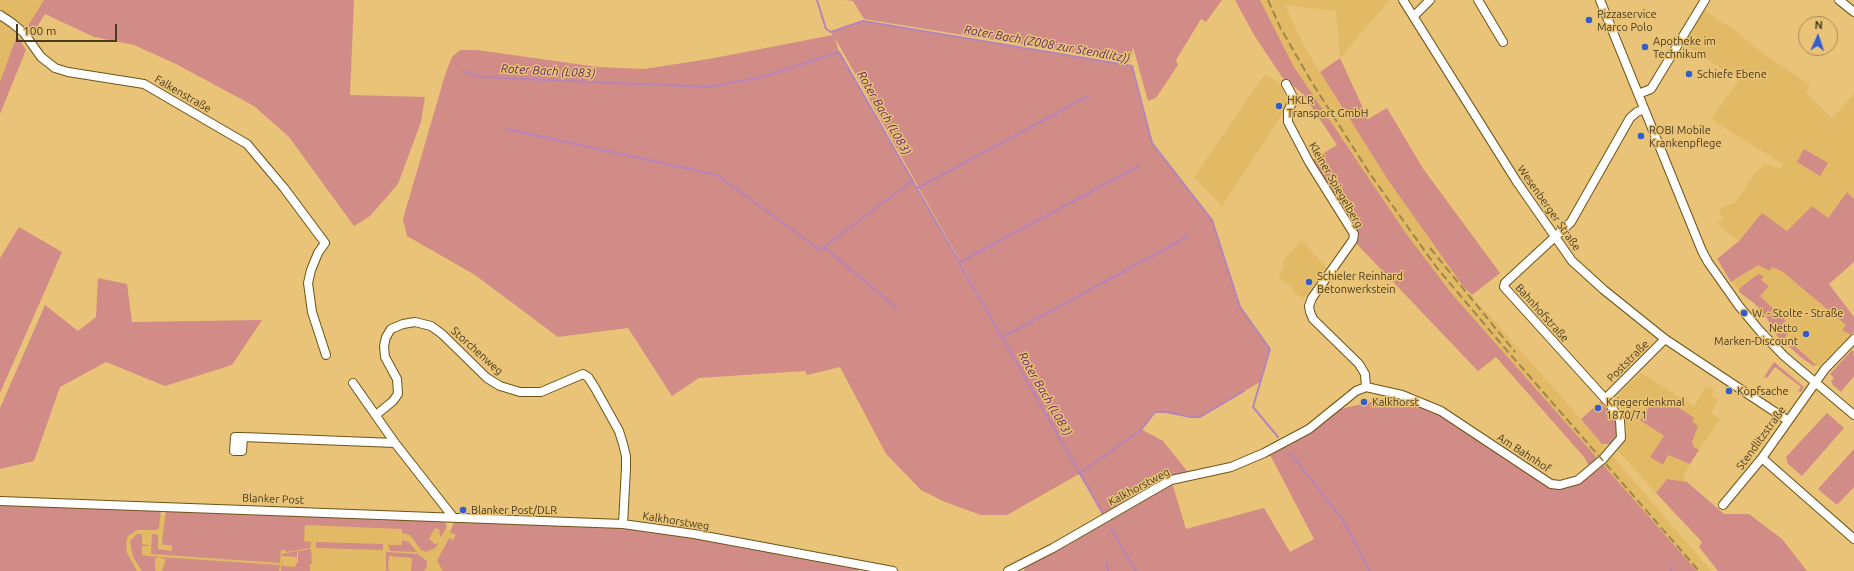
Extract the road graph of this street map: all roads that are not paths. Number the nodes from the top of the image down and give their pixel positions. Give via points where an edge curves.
1 (1403, 0) edge
2 (1430, 0) edge
3 (1478, 0) edge
4 (1600, 0) edge
5 (1706, 0) edge
6 (1839, 0) edge
7 (1854, 12) edge
8 (0, 15) edge
9 (1414, 16) junction
10 (1503, 42) dead end
11 (1286, 84) dead end
12 (1638, 94) junction
13 (1644, 110) junction
14 (1555, 239) junction
15 (1665, 339) junction
16 (1854, 339) edge
17 (326, 355) dead end
18 (1816, 382) junction
19 (353, 383) dead end
20 (1366, 387) junction
21 (1605, 399) junction
22 (1854, 415) edge
23 (376, 416) junction
24 (1787, 420) junction
25 (242, 437) dead end
26 (395, 443) junction
27 (1762, 458) junction
28 (0, 501) edge
29 (1723, 506) dead end
30 (453, 517) junction
31 (623, 524) junction
32 (1854, 540) edge
33 (1025, 562) junction
34 (860, 568) edge
35 (893, 571) edge
36 (1008, 571) edge
37 (1024, 571) edge

1 - 9 street, Wesenberger Straße
2 - 9 street
3 - 10 street
4 - 12 street
5 - 12 street via 1651,89
6 - 7 street
8 - 17 street, Falkenstraße via 24,33 41,57 55,68 144,84 247,144 325,242 318,253 308,283 312,312
9 - 14 street, Wesenberger Straße via 1516,182
11 - 20 street, Kleiner Spiegelberg via 1294,98 1288,111 1288,122 1309,162 1354,234 1353,240 1312,298 1310,312 1359,364 1365,374
12 - 13 street
13 - 14 street, Bahnhofstraße via 1636,112 1630,118 1571,222
13 - 18 street via 1702,251 1717,276 1759,330 1784,356
14 - 15 street, Wesenberger Straße via 1572,261
14 - 21 street, Bahnhofstraße via 1505,283 1504,287
15 - 21 street, Poststraße
15 - 24 street, Wesenberger Straße
16 - 18 street, Stendlitzstraße via 1829,364
18 - 22 street
18 - 24 street, Stendlitzstraße
19 - 23 street
20 - 21 street, Am Bahnhof via 1402,395 1428,405 1453,418 1551,484 1560,485 1578,480 1603,459 1621,438 1620,420
20 - 33 street, Kalkhorstweg via 1356,391 1309,429 1264,453 1231,467 1171,480
23 - 26 street
23 - 31 street, Storchenweg via 398,394 397,378 385,357 384,346 391,329 403,324 415,322 431,326 487,378 500,386 520,392 541,392 583,374 595,388 619,431 623,444 626,468
24 - 27 street, Stendlitzstraße
25 - 26 street
26 - 30 street
27 - 29 street, Stendlitzstraße
27 - 32 street
28 - 30 street, Blanker Post
30 - 31 street, Kalkhorstweg
31 - 34 street, Kalkhorstweg via 694,534
33 - 36 street, Kalkhorstweg
33 - 37 street
34 - 35 street, Kalkhorstweg

